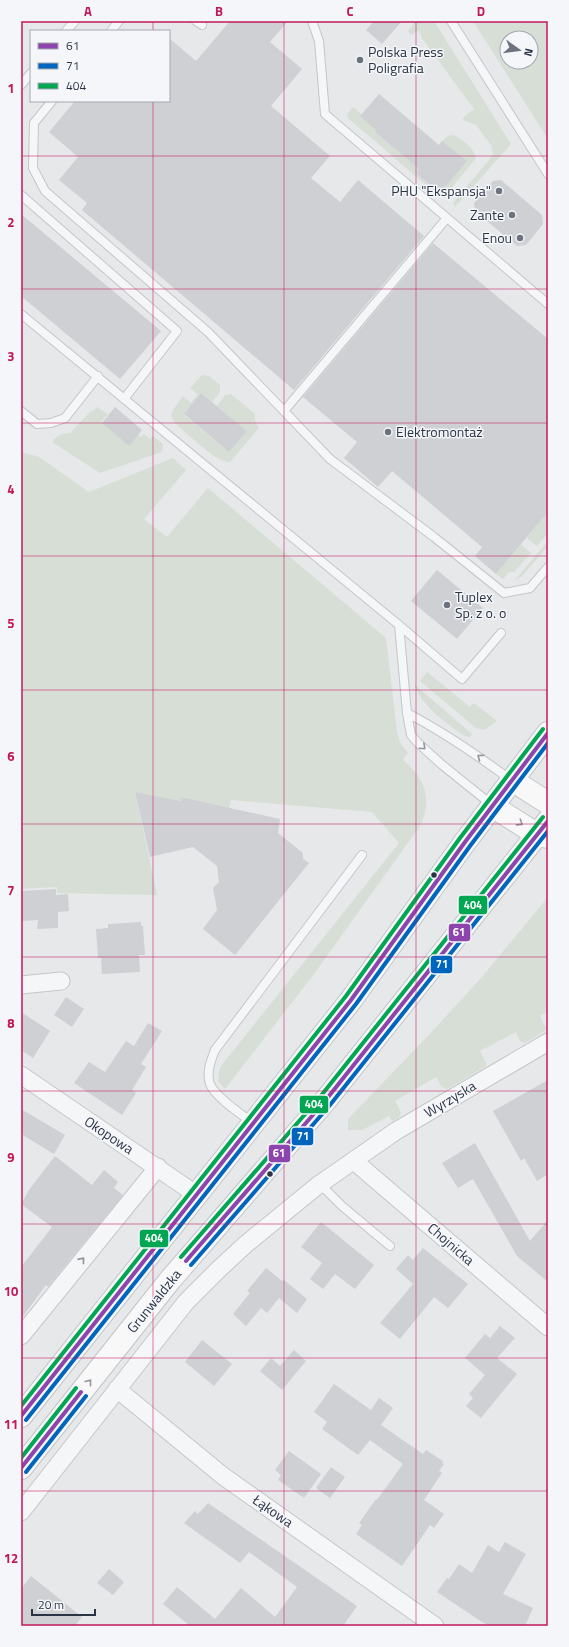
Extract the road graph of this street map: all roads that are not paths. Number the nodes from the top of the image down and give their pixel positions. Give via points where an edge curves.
1 (75, 21) edge
2 (119, 21) edge
3 (312, 21) edge
4 (451, 21) edge
5 (67, 30) edge
6 (112, 30) edge
7 (30, 74) edge
8 (21, 85) edge
9 (51, 102) edge
10 (548, 174) edge
11 (21, 195) edge
12 (447, 218) junction
13 (548, 304) edge
14 (21, 314) edge
15 (98, 376) junction
16 (124, 399) junction
17 (21, 411) edge
18 (284, 412) junction
19 (548, 567) edge
20 (399, 625) junction
21 (501, 633) dead end
22 (407, 713) junction
23 (548, 733) edge
24 (512, 780) junction
25 (548, 803) edge
26 (492, 806) junction
27 (545, 831) edge
28 (362, 855) dead end
29 (61, 982) dead end
30 (21, 985) edge
31 (548, 1042) edge
32 (21, 1075) edge
33 (253, 1124) junction
34 (354, 1161) junction
35 (158, 1167) junction
36 (320, 1184) junction
37 (197, 1194) junction
38 (390, 1246) dead end
39 (548, 1327) edge
40 (21, 1336) edge
41 (117, 1389) junction
42 (21, 1416) edge
43 (21, 1468) edge
44 (21, 1512) edge
45 (435, 1626) edge

1 - 5 lane
2 - 6 lane
3 - 12 lane via 319,41 324,114
4 - 10 lane
7 - 8 lane
9 - 18 lane via 34,123 33,168 45,191 208,332
11 - 16 lane via 176,331
12 - 13 lane
12 - 18 lane
14 - 15 lane
15 - 16 lane
15 - 17 lane via 65,418 37,424
16 - 20 lane
18 - 19 lane via 330,459 504,593 530,588
20 - 21 lane via 462,679
20 - 22 lane
24 -> 22 lane via 435,727
22 -> 26 lane via 411,735 418,743
23 - 24 main road
24 - 25 main road
24 - 26 main road
26 -> 27 main road
26 - 33 main road via 351,1000
43 -> 27 main road, Grunwaldzka via 170,1280 325,1101
28 - 33 lane via 214,1050 209,1082 214,1091
29 - 30 street
31 - 34 street, Wyrzyska via 396,1131
32 - 35 street, Okopowa
33 - 37 main road
34 - 36 street, Wyrzyska
34 - 39 street, Chojnicka
35 - 37 street, Okopowa
40 -> 35 street
36 - 38 lane
36 - 41 street, Wyrzyska via 246,1244 186,1302
37 - 42 main road
41 - 44 street, Wyrzyska
41 - 45 street, Łąkowa via 223,1476

